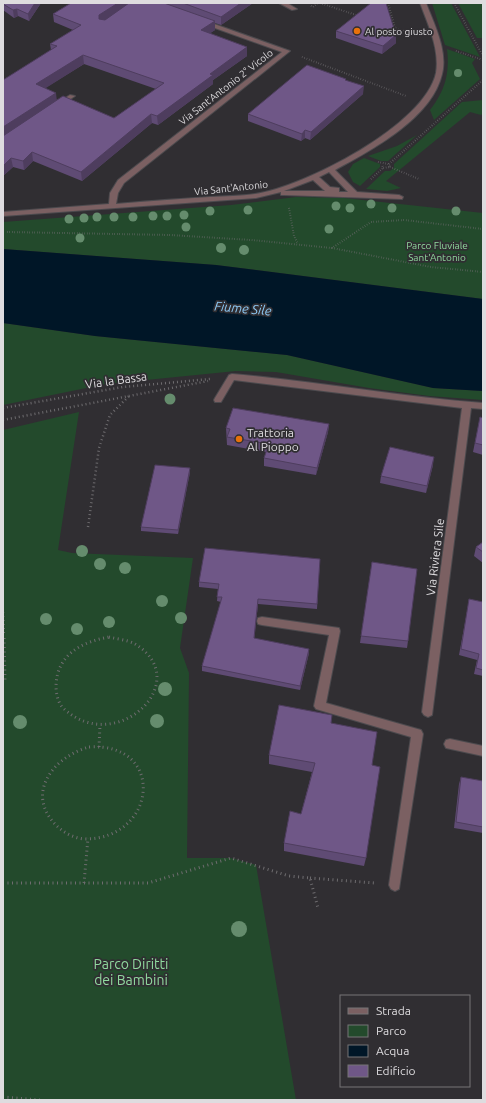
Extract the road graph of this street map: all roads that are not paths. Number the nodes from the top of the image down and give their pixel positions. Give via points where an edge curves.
1 (282, 3) edge
2 (423, 3) edge
3 (294, 9) dead end
4 (193, 19) edge
5 (72, 96) dead end
6 (53, 109) edge
7 (330, 169) junction
8 (314, 177) junction
9 (272, 194) junction
10 (355, 194) junction
11 (400, 197) dead end
12 (112, 207) junction
13 (3, 214) edge
14 (218, 400) dead end
15 (467, 405) junction
16 (483, 406) edge
17 (262, 621) dead end
18 (428, 712) dead end
19 (450, 744) dead end
20 (483, 751) edge
21 (395, 884) road end

1 - 3 street
2 - 7 street, Via Sant'Antonio via 439,52 440,63 439,74 429,97 405,123
4 - 12 street, Via Sant'Antonio 2° Vicolo via 287,52 121,182 114,192
5 - 6 street
7 - 8 street, Via Sant'Antonio
7 - 10 street
8 - 9 street, Via Sant'Antonio
8 - 10 street via 328,188
9 - 10 street
9 - 12 street, Via Sant'Antonio
10 - 11 street
12 - 13 street, Via Sant'Antonio
14 - 15 street via 232,377 281,380
15 - 16 street
15 - 18 street, Via Riviera Sile
17 - 21 street via 335,631 320,706 417,734
19 - 20 street

